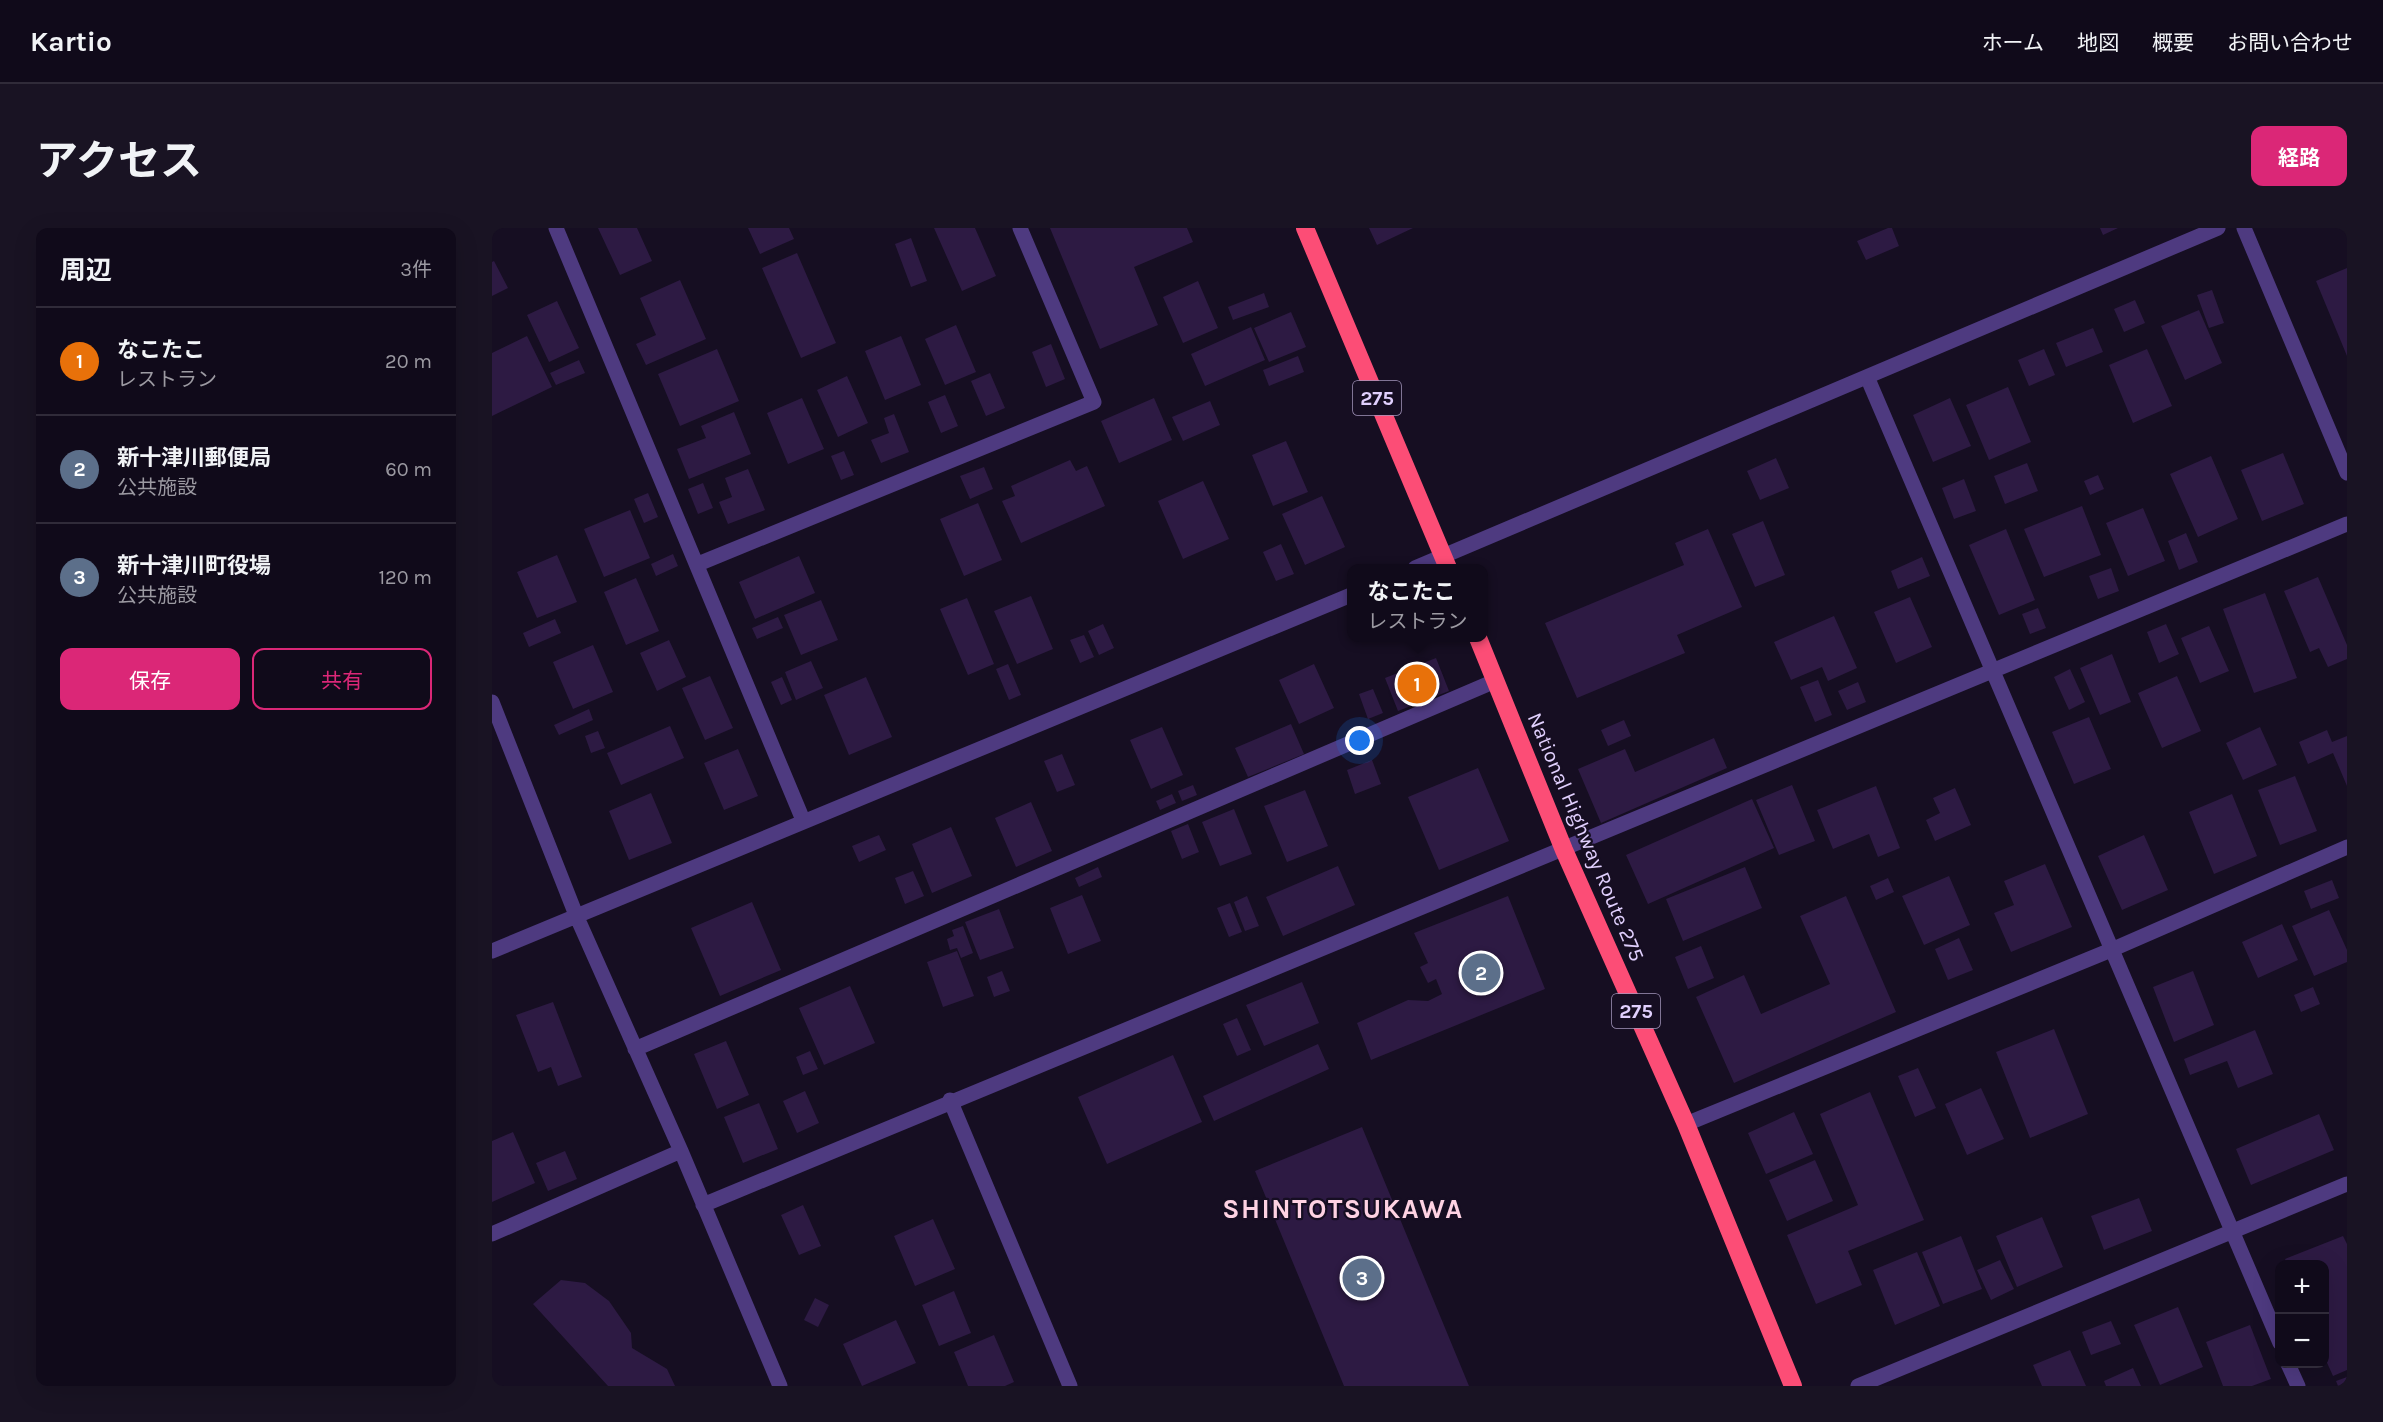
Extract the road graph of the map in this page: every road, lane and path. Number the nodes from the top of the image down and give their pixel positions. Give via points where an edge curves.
1 (556, 228) edge
2 (1020, 228) edge
3 (1305, 228) edge
4 (2218, 228) edge
5 (2244, 228) edge
6 (1868, 379) junction
7 (2347, 473) edge
8 (2347, 524) edge
9 (1446, 563) edge
10 (698, 564) junction
11 (1347, 597) edge
12 (1480, 642) edge
13 (1995, 672) junction
14 (1496, 681) junction
15 (492, 702) edge
16 (803, 820) junction
17 (2347, 847) edge
18 (1564, 850) junction
19 (576, 915) junction
20 (2111, 950) junction
21 (492, 951) edge
22 (635, 1049) junction
23 (950, 1100) junction
24 (1686, 1124) junction
25 (681, 1151) junction
26 (2347, 1184) edge
27 (703, 1205) junction
28 (2232, 1233) junction
29 (492, 1234) edge
30 (2275, 1332) edge
31 (2290, 1368) edge
32 (780, 1386) edge
33 (1070, 1386) edge
34 (1793, 1386) edge
35 (1858, 1386) edge
36 (2298, 1386) edge

1 - 10 street
2 - 10 street via 1094,402
3 - 9 highway, 275
4 - 6 street
5 - 7 street
6 - 9 street
6 - 13 street
8 - 13 street
10 - 16 street
11 - 16 street
12 - 14 highway, National Highway Route 275 / 275
13 - 18 street
13 - 20 street
14 - 18 highway, National Highway Route 275 / 275
14 - 22 street
15 - 19 street
16 - 19 street
17 - 20 street
18 - 23 street
18 - 24 highway, National Highway Route 275 / 275
19 - 21 street
19 - 22 street
20 - 24 street
20 - 28 street
22 - 25 street
23 - 27 street
23 - 33 street
24 - 34 highway, National Highway Route 275 / 275
25 - 27 street
25 - 29 street
26 - 28 street
27 - 32 street
28 - 30 street
28 - 35 street
31 - 36 street

